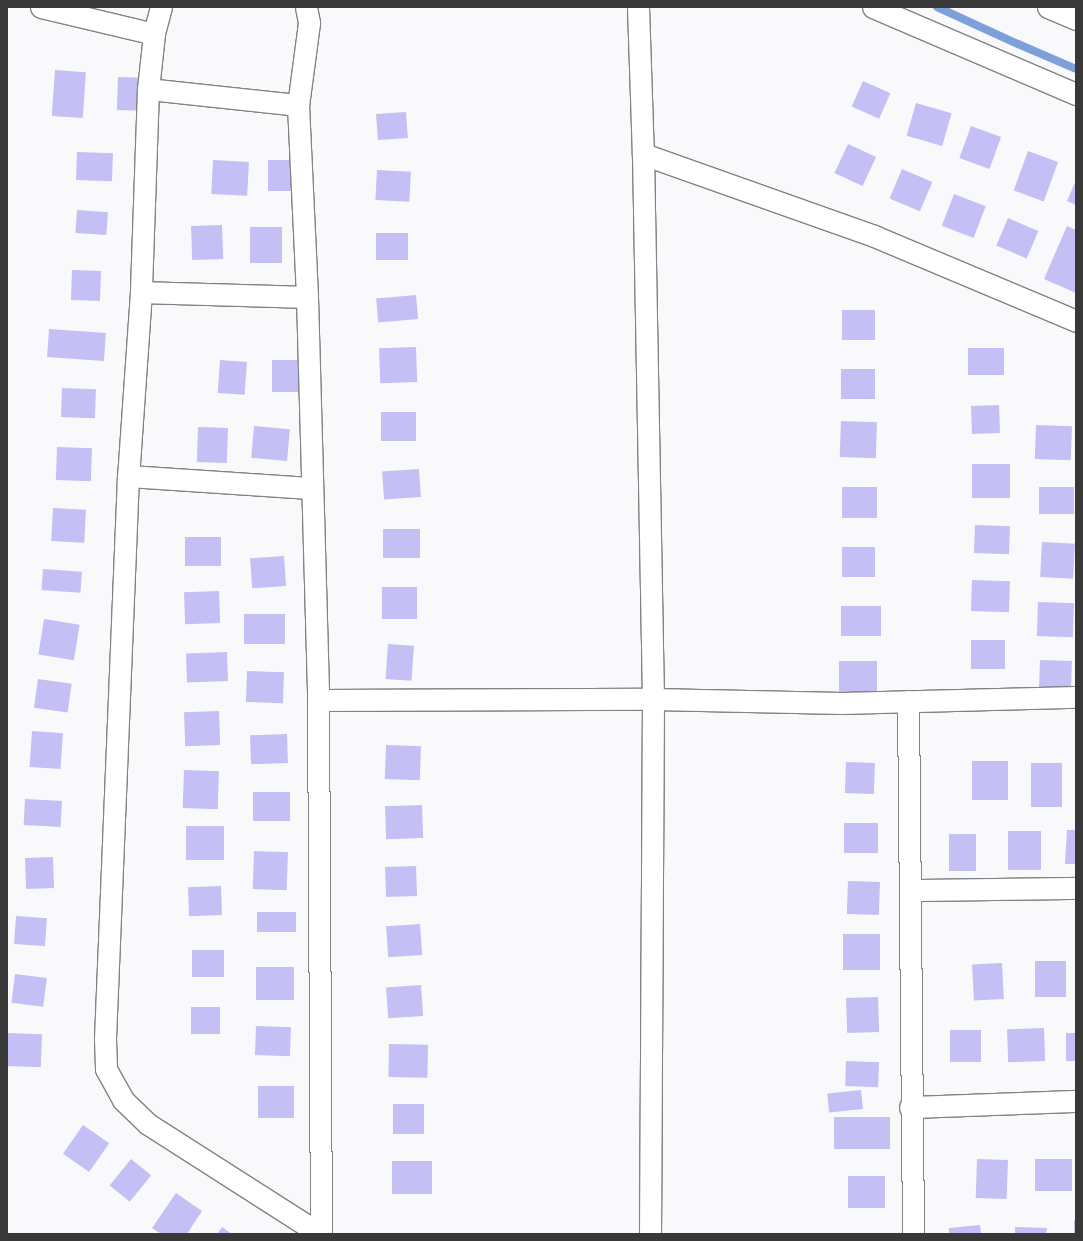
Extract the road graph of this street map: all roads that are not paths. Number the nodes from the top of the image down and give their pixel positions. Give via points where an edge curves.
1 (41, 7) edge
2 (161, 7) edge
3 (306, 7) edge
4 (638, 7) edge
5 (873, 7) edge
6 (1048, 7) edge
7 (1076, 19) edge
8 (154, 34) junction
9 (148, 89) junction
10 (1076, 94) edge
11 (298, 105) junction
12 (643, 154) junction
13 (141, 292) junction
14 (307, 297) junction
15 (1076, 321) edge
16 (128, 476) junction
17 (311, 488) junction
18 (1076, 698) edge
19 (318, 700) junction
20 (653, 700) junction
21 (908, 701) junction
22 (1076, 888) edge
23 (911, 890) junction
24 (1076, 1101) edge
25 (910, 1107) junction
26 (320, 1234) edge
27 (650, 1234) edge
28 (913, 1234) edge

1 - 8 street
2 - 8 street
3 - 11 street via 309,23
4 - 12 street
5 - 10 street
6 - 7 street
8 - 9 street
9 - 11 street
9 - 13 street
11 - 14 street
12 - 15 street via 874,236
12 - 20 street
13 - 14 street
13 - 16 street
14 - 17 street
16 - 17 street
16 - 26 street via 105,1039 106,1069 123,1100 148,1124
17 - 19 street
18 - 21 street
19 - 20 street
19 - 26 street
20 - 21 street
20 - 27 street
21 - 23 street
22 - 23 street
23 - 25 street
24 - 25 street
25 - 28 street

